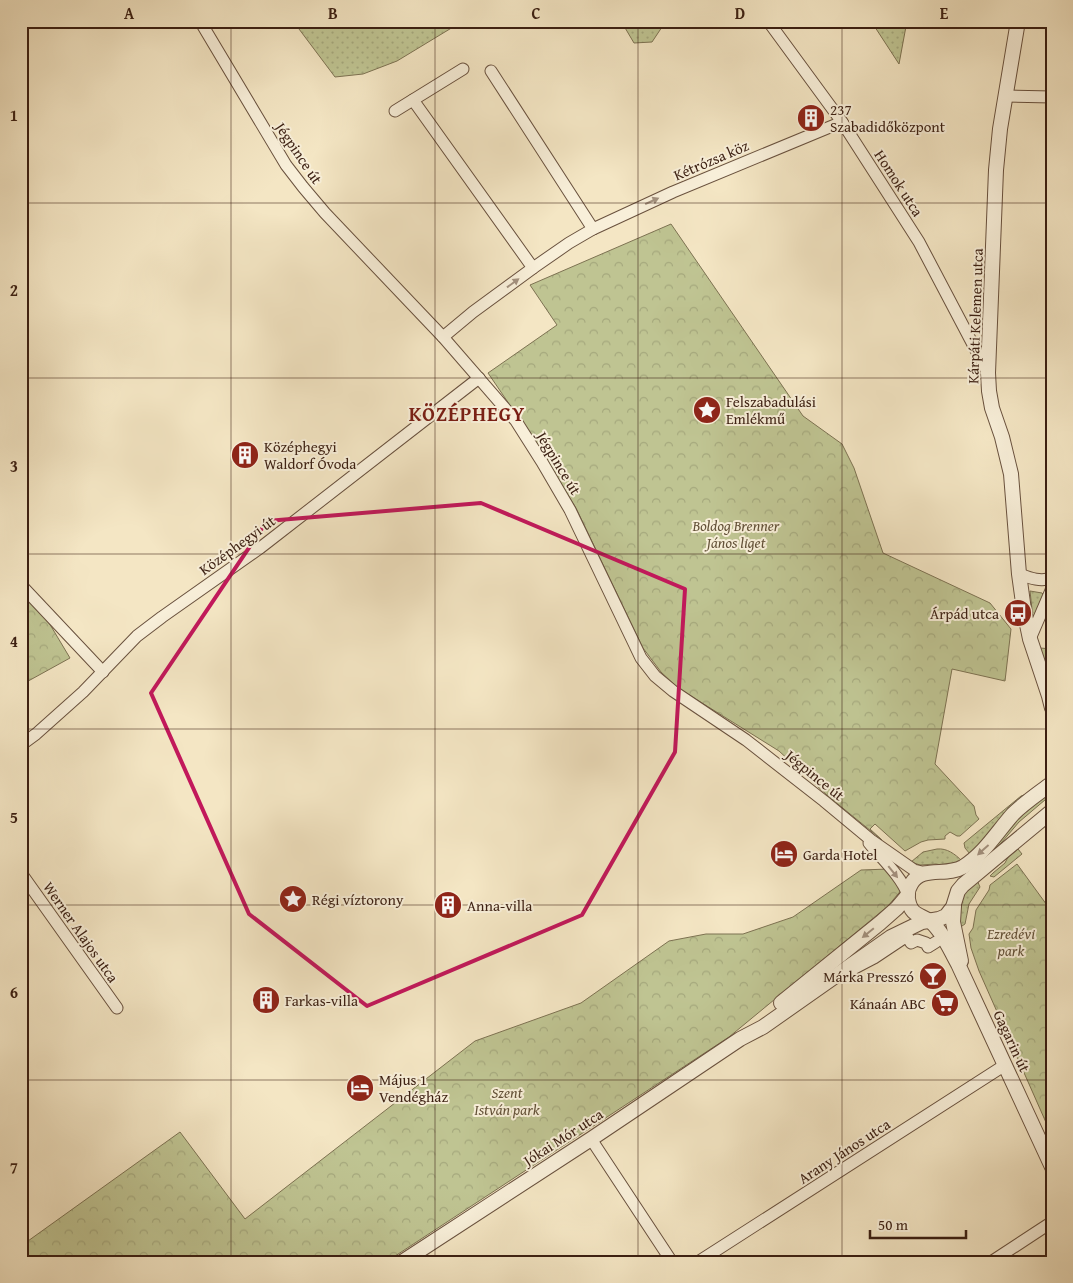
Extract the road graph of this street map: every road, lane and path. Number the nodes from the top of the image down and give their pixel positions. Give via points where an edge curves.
1 (200, 21) edge
2 (768, 21) edge
3 (1018, 21) edge
4 (463, 69) dead end
5 (491, 71) dead end
6 (1005, 96) junction
7 (1052, 97) edge
8 (413, 100) junction
9 (395, 111) dead end
10 (842, 122) junction
11 (593, 229) junction
12 (533, 268) junction
13 (447, 334) junction
14 (988, 373) junction
15 (479, 378) junction
16 (1019, 574) junction
17 (1052, 578) edge
18 (21, 585) edge
19 (1052, 588) edge
20 (1030, 639) junction
21 (103, 672) junction
22 (1051, 701) edge
23 (21, 745) edge
24 (1052, 774) edge
25 (1047, 786) edge
26 (1052, 811) edge
27 (852, 825) junction
28 (933, 872) junction
29 (21, 873) edge
30 (908, 895) junction
31 (955, 901) junction
32 (928, 920) junction
33 (936, 942) dead end
34 (827, 982) junction
35 (968, 983) junction
36 (117, 1008) dead end
37 (740, 1039) junction
38 (1005, 1065) junction
39 (591, 1139) junction
40 (1052, 1167) edge
41 (1052, 1222) edge
42 (402, 1262) edge
43 (672, 1262) edge
44 (698, 1262) edge
45 (991, 1262) edge

1 - 13 street, Jégpince út via 286,165 303,187
2 - 10 street, Homok utca
3 - 6 street, Kárpáti Kelemen utca
4 - 8 street
5 - 11 street
6 - 7 street
6 - 14 street, Kárpáti Kelemen utca via 996,170
8 - 9 street
8 - 12 street
11 -> 10 street, Kétrózsa köz
10 - 14 street, Homok utca via 919,242
11 - 12 street, Kétrózsa köz
13 -> 12 street, Kétrózsa köz
13 - 15 street, Jégpince út
14 - 16 street, Kárpáti Kelemen utca via 992,408 1011,474
15 - 21 street, Középhegyi út via 260,548 137,636
15 - 27 street, Jégpince út via 516,421 542,462 570,510 640,658 655,676 746,740
16 - 17 street via 1036,579
16 - 20 street, Kárpáti Kelemen utca
18 - 21 street
19 - 20 street
20 - 22 street, Kárpáti Kelemen utca
21 - 23 street, Középhegyi út
24 - 25 street
25 -> 28 street via 1015,813 988,845 965,865 954,870
26 - 31 street via 963,885
27 - 28 street, Jégpince út via 917,872
27 -> 30 street, Jégpince út via 895,874
28 - 30 street via 921,874 914,880
28 - 31 street via 951,881 955,888
29 - 36 street, Werner Alajos utca
30 - 32 street, Gagarin út via 913,912
30 -> 37 street, Jókai Mór utca via 880,923
31 - 32 street via 943,918
31 - 35 street, Gagarin út via 954,928
32 - 34 street, Jókai Mór utca via 891,937
32 - 35 street, Gagarin út via 943,938
33 - 34 street via 928,947 917,940 911,943 907,936 869,961
34 - 37 street, Jókai Mór utca
35 - 38 street, Gagarin út
37 - 39 street, Jókai Mór utca
38 - 40 street, Gagarin út
38 - 44 street, Arany János utca
39 - 42 street, Jókai Mór utca
39 - 43 street
41 - 45 street

